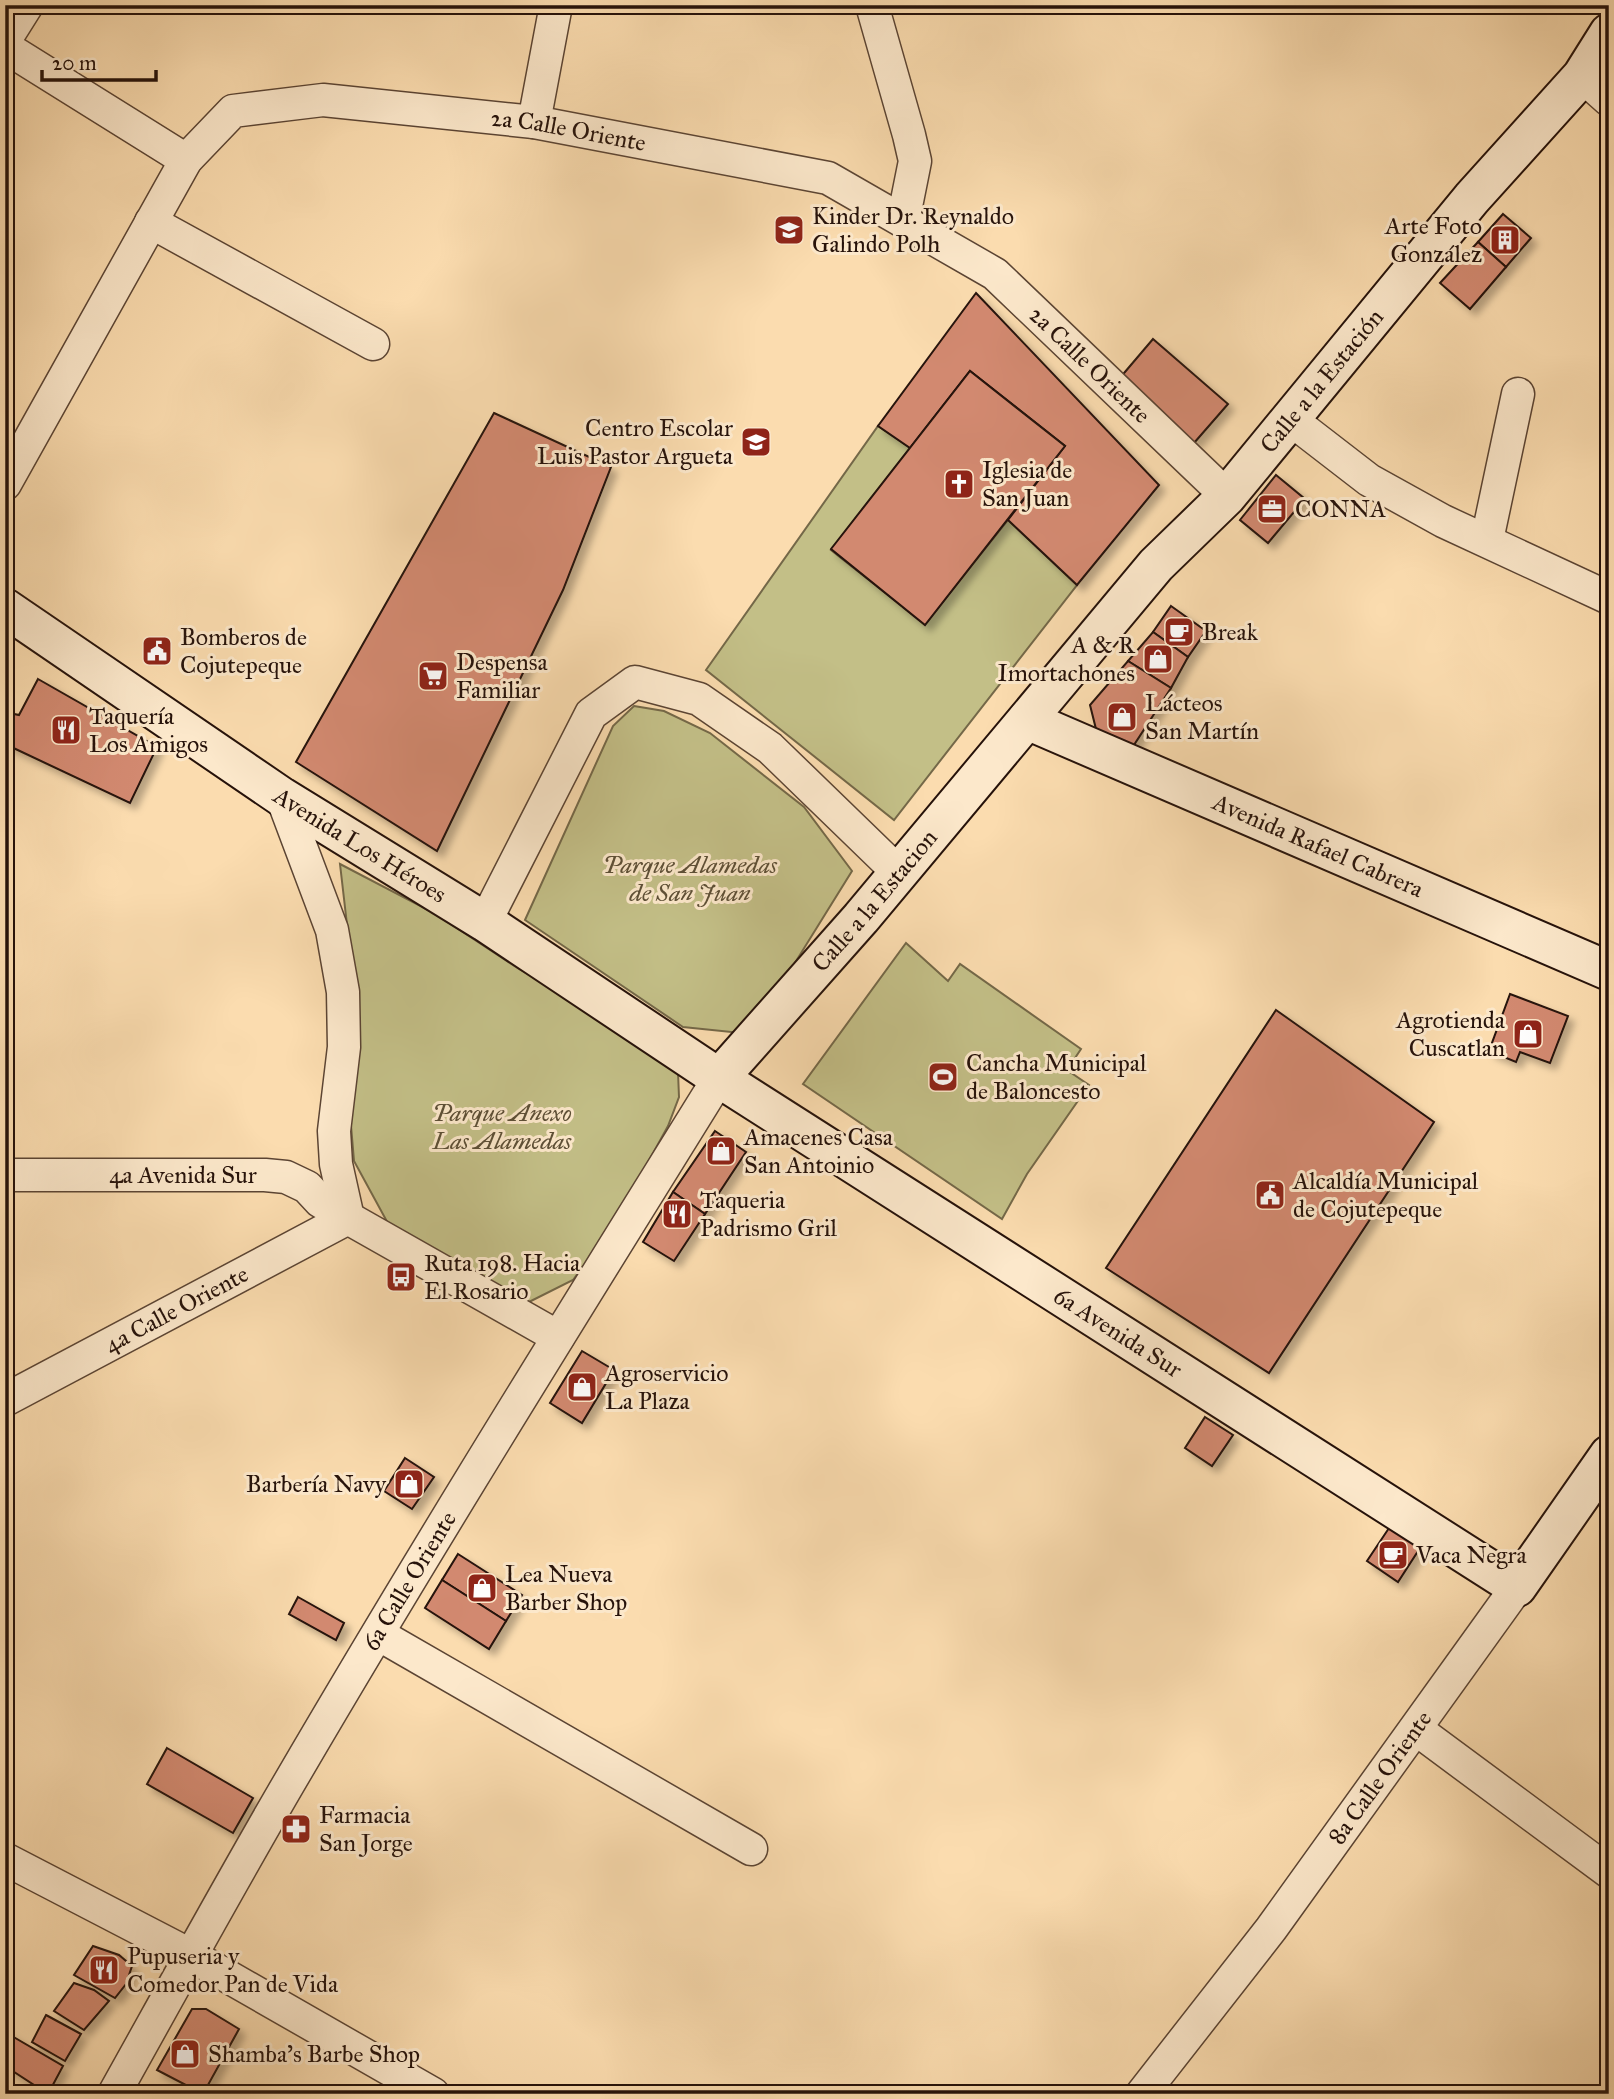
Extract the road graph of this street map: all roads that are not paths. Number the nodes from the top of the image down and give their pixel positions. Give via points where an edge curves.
1 (27, 5) edge
2 (556, 5) edge
3 (872, 5) edge
4 (1609, 33) edge
5 (5, 40) edge
6 (5, 47) edge
7 (1595, 88) edge
8 (534, 122) junction
9 (186, 160) junction
10 (904, 221) junction
11 (151, 222) junction
12 (373, 344) dead end
13 (1518, 394) dead end
14 (1290, 419) junction
15 (5, 484) edge
16 (1227, 496) junction
17 (1487, 540) junction
18 (1609, 598) edge
19 (5, 608) edge
20 (1027, 720) junction
21 (282, 797) junction
22 (899, 873) junction
23 (485, 922) junction
24 (1609, 971) edge
25 (719, 1078) junction
26 (5, 1175) edge
27 (348, 1218) junction
28 (558, 1337) junction
29 (5, 1400) edge
30 (1609, 1455) edge
31 (1517, 1587) junction
32 (378, 1634) junction
33 (1416, 1730) junction
34 (751, 1850) dead end
35 (5, 1859) edge
36 (1609, 1872) edge
37 (192, 1956) junction
38 (114, 2094) edge
39 (433, 2094) edge
40 (1142, 2094) edge

1 - 5 street
2 - 8 street
3 - 10 street via 915,161
4 - 7 main road, Calle a la Estación
6 - 9 street
7 - 14 main road, Calle a la Estación via 1472,198
8 - 9 street, 2a Calle Oriente via 323,100 233,111
8 - 10 street, 2a Calle Oriente via 828,178
9 - 11 street, 2a Calle Oriente
10 - 16 street, 2a Calle Oriente via 995,274
11 - 12 street
11 - 15 street, 2a Calle Oriente
13 - 17 street
14 - 16 main road, Calle a la Estación
14 - 17 street via 1369,480
16 - 20 main road, Calle a la Estación via 1156,565
17 - 18 street
19 - 21 main road, Avenida Los Héroes
20 - 22 main road, Calle a la Estacion
20 - 24 main road, Avenida Rafael Cabrera
21 - 23 main road, Avenida Los Héroes
21 - 27 street via 332,930 344,992 344,1047 334,1131
22 - 23 street via 770,748 699,699 635,682 591,713
22 - 25 main road, Calle a la Estacion
23 - 25 main road, Avenida Los Héroes
25 - 28 street, 6a Calle Oriente
25 - 31 main road, 6a Avenida Sur
26 - 27 street, 4a Avenida Sur via 286,1177
27 - 28 street, 4a Avenida Sur
27 - 29 street, 4a Calle Oriente
28 - 32 street, 6a Calle Oriente
30 - 31 main road, 8a Calle Oriente
31 - 33 street, 8a Calle Oriente
32 - 34 street
32 - 37 street, 6a Calle Oriente
33 - 36 street
33 - 40 street, 8a Calle Oriente via 1271,1929
35 - 37 street
37 - 38 street, 6a Calle Oriente
37 - 39 street

